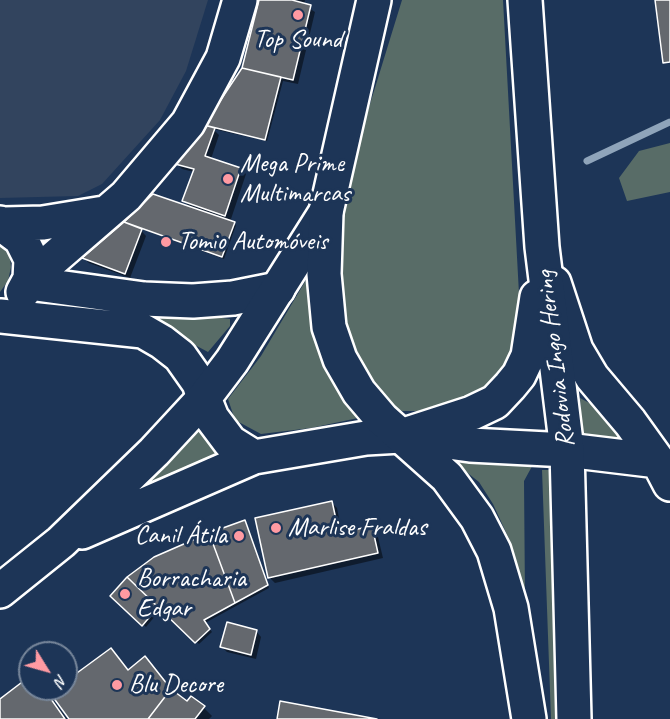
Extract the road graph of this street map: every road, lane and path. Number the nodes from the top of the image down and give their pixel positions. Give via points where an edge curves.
1 (240, 0) edge
2 (374, 0) edge
3 (525, 0) edge
4 (326, 212) junction
5 (104, 213) junction
6 (2, 223) edge
7 (542, 247) junction
8 (30, 281) junction
9 (278, 289) junction
10 (0, 314) edge
11 (204, 398) junction
12 (401, 436) junction
13 (567, 450) junction
14 (254, 457) junction
15 (664, 473) edge
16 (61, 542) junction
17 (0, 591) edge
18 (529, 719) edge
19 (573, 719) edge

1 - 5 main road via 223,58 188,123 140,181
2 - 4 main road
3 - 7 main road, Rodovia Ingo Hering
4 - 9 main road
4 - 12 main road via 324,274 329,327 340,359 359,392
5 - 6 main road via 43,223
5 - 8 main road
6 - 8 main road via 21,239 31,259
7 - 12 main road via 535,320 528,356 519,375 495,402
7 - 13 main road, Rodovia Ingo Hering
7 - 15 main road via 576,350 591,377
8 - 9 main road via 144,299 193,301
8 - 10 main road
9 - 11 main road
10 - 11 main road via 143,331 180,356 199,383
11 - 14 main road via 212,418 230,442
11 - 16 main road
12 - 13 main road via 470,445
12 - 14 main road
12 - 18 main road via 447,477 477,518 494,551 511,608
13 - 15 main road
13 - 19 main road, Rodovia Ingo Hering
14 - 16 main road
16 - 17 main road

